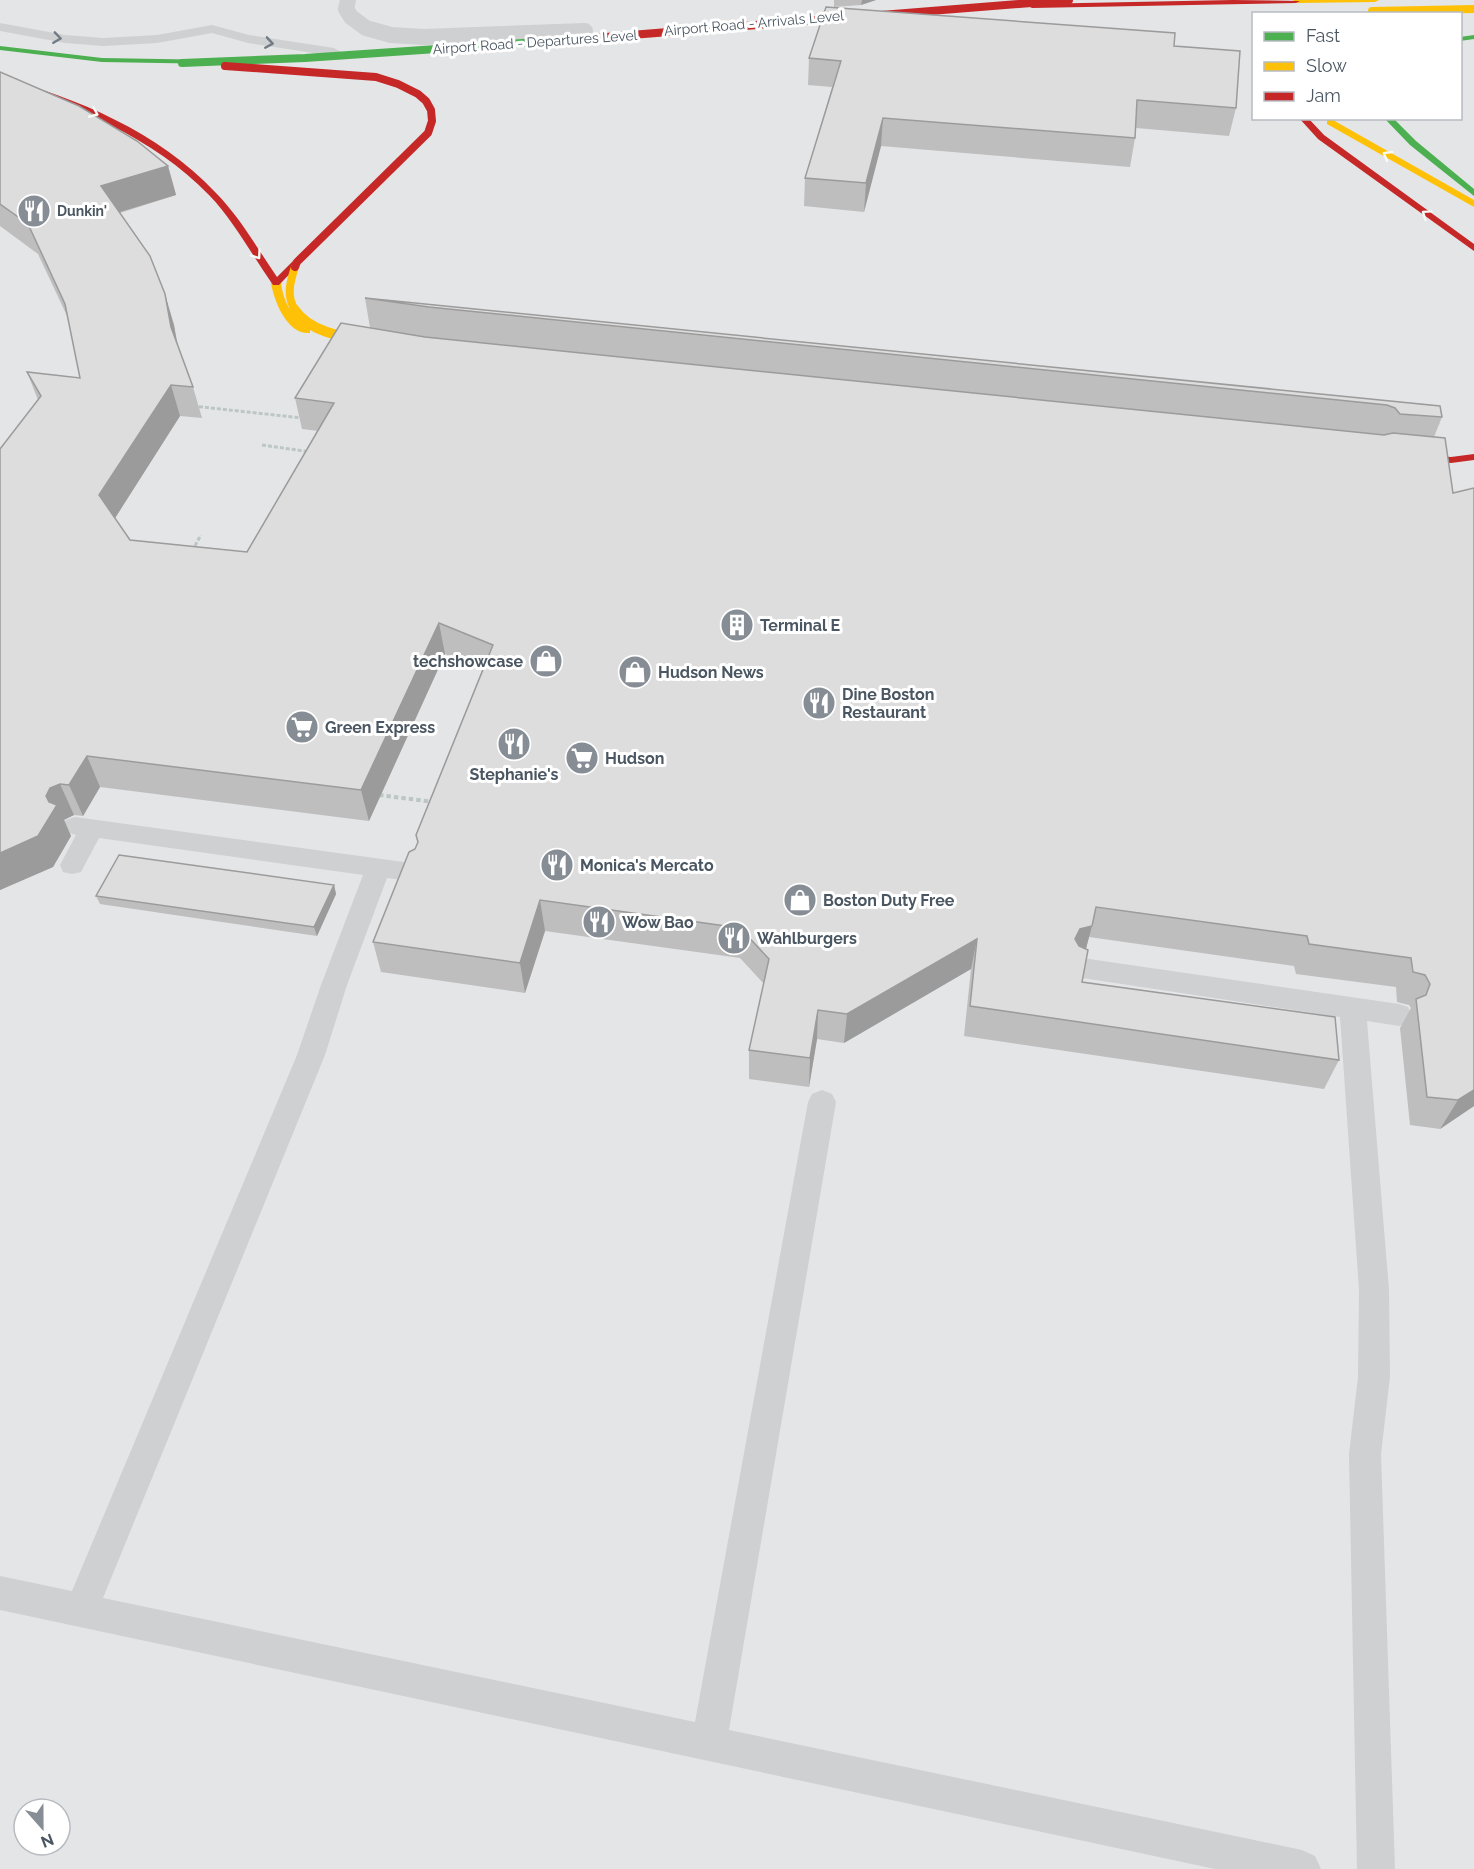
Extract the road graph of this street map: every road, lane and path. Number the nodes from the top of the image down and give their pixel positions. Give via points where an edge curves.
1 (348, 0) edge
2 (353, 0) edge
3 (1009, 0) edge
4 (1069, 0) edge
5 (1474, 3) edge
6 (1373, 6) edge
7 (923, 8) junction
8 (957, 9) junction
9 (1474, 9) edge
10 (1396, 12) edge
11 (1416, 12) edge
12 (0, 27) edge
13 (707, 30) junction
14 (645, 33) junction
15 (0, 48) edge
16 (356, 54) junction
17 (244, 61) junction
18 (182, 63) junction
19 (0, 79) edge
20 (1306, 120) edge
21 (1327, 120) edge
22 (1390, 120) edge
23 (1474, 193) edge
24 (1474, 204) edge
25 (1474, 248) edge
26 (276, 283) junction
27 (187, 405) edge
28 (313, 419) edge
29 (262, 445) dead end
30 (313, 452) edge
31 (1389, 454) edge
32 (1474, 455) edge
33 (201, 535) dead end
34 (191, 552) edge
35 (376, 794) edge
36 (445, 803) edge
37 (72, 865) dead end
38 (378, 867) junction
39 (411, 872) edge
40 (1082, 968) edge
41 (1353, 1008) junction
42 (1399, 1015) dead end
43 (822, 1102) dead end
44 (0, 1593) edge
45 (82, 1609) junction
46 (709, 1742) junction
47 (1302, 1869) edge
48 (1376, 1869) edge

1 - 13 lane, bridge via 346,9 354,20 391,35
2 - 14 main road via 352,16 364,26 406,36
3 - 7 main road, Airport Road - Arrivals Level
4 - 8 main road, Airport Road - Departures Level, bridge
5 - 11 main road
6 - 7 main road
6 - 8 main road, bridge
6 - 9 main road, bridge
6 - 10 main road, bridge
7 - 14 main road, Airport Road - Arrivals Level
8 - 13 main road, Airport Road - Departures Level, bridge
12 -> 16 lane via 103,42 157,39 212,29 265,42
13 - 18 main road, Airport Road - Departures Level, bridge
14 - 16 main road, Airport Road - Arrivals Level
15 - 17 main road via 129,61
15 - 18 main road, Airport Road - Departures Level via 92,59
16 - 17 main road, Airport Road - Arrivals Level
17 - 26 main road via 396,84 416,94 432,118 431,130 419,145
18 - 26 main road, bridge via 376,77 398,83 425,99 433,123 428,133 297,262 287,278 288,306 312,327 391,349 344,344 295,325 277,297
19 -> 26 main road via 101,116 169,155 219,202
25 -> 20 main road via 1321,137
24 -> 21 main road
22 - 23 main road
27 - 28 path
29 - 30 path
31 - 32 main road via 1451,460
33 - 34 path
35 - 36 path
37 - 38 lane via 84,827
38 - 39 lane
38 - 45 lane via 311,1055
40 - 41 lane
41 - 42 lane
41 - 48 lane via 1374,1290 1374,1377 1365,1454
43 - 46 lane
44 - 45 lane
45 - 46 lane
46 - 47 lane

